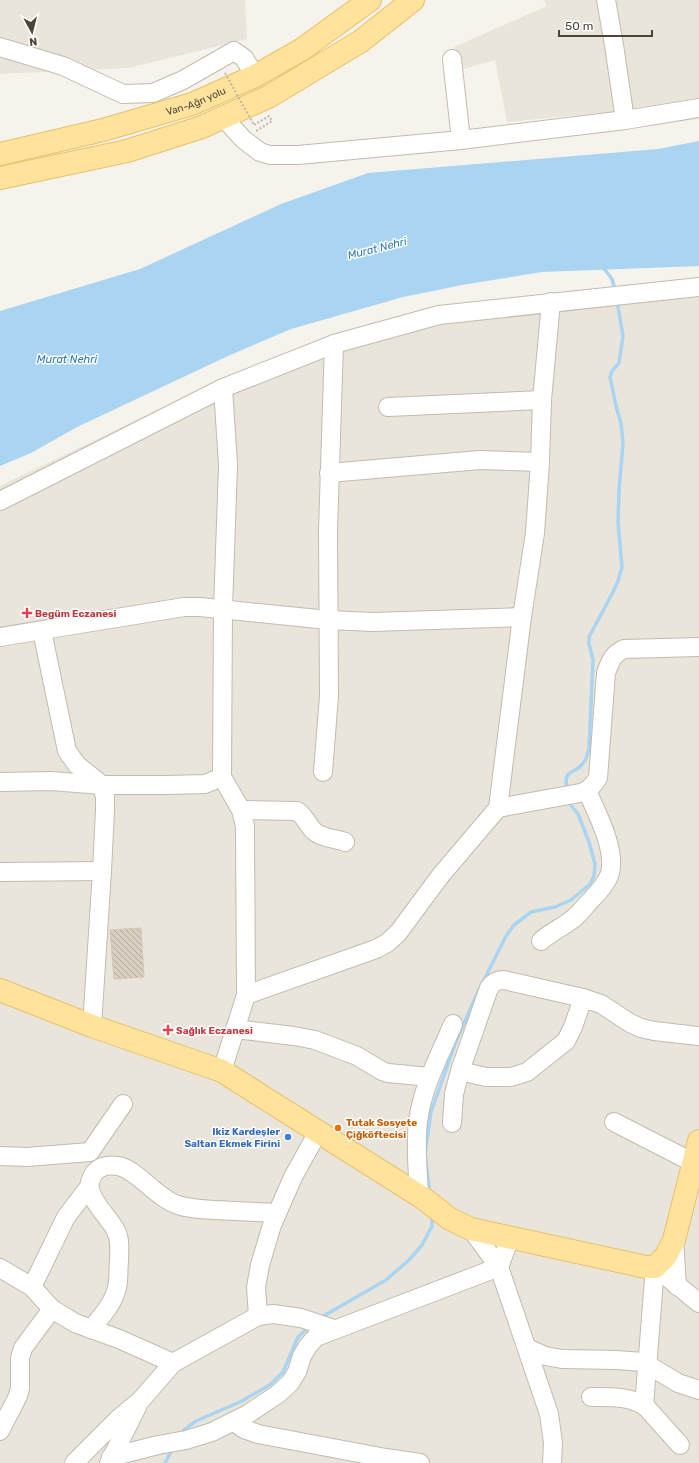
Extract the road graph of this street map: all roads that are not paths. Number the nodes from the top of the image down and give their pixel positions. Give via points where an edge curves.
1 (370, 0) edge
2 (413, 0) edge
3 (606, 0) edge
4 (0, 47) edge
5 (452, 59) dead end
6 (255, 76) junction
7 (211, 96) junction
8 (699, 108) edge
9 (223, 117) junction
10 (624, 120) junction
11 (462, 140) junction
12 (0, 154) edge
13 (0, 178) edge
14 (699, 287) edge
15 (551, 302) junction
16 (334, 344) junction
17 (223, 388) junction
18 (542, 400) junction
19 (388, 407) dead end
20 (540, 462) junction
21 (329, 473) junction
22 (0, 500) edge
23 (223, 609) junction
24 (522, 618) junction
25 (328, 620) junction
26 (42, 631) junction
27 (0, 637) edge
28 (699, 647) edge
29 (67, 751) junction
30 (323, 772) dead end
31 (222, 777) junction
32 (60, 781) junction
33 (0, 782) edge
34 (102, 785) junction
35 (583, 792) junction
36 (498, 808) junction
37 (241, 810) junction
38 (345, 842) dead end
39 (102, 871) junction
40 (0, 872) edge
41 (541, 941) dead end
42 (0, 990) edge
43 (246, 995) junction
44 (583, 998) junction
45 (453, 1024) dead end
46 (92, 1026) junction
47 (235, 1029) junction
48 (699, 1036) edge
49 (222, 1071) junction
50 (460, 1071) junction
51 (430, 1077) junction
52 (123, 1104) dead end
53 (614, 1122) dead end
54 (452, 1123) dead end
55 (318, 1132) junction
56 (699, 1141) edge
57 (0, 1156) edge
58 (94, 1160) junction
59 (694, 1163) junction
60 (89, 1187) junction
61 (421, 1197) junction
62 (277, 1213) junction
63 (471, 1229) junction
64 (510, 1238) junction
65 (674, 1240) junction
66 (499, 1267) junction
67 (655, 1267) junction
68 (0, 1268) edge
69 (677, 1286) junction
70 (32, 1287) junction
71 (699, 1303) edge
72 (52, 1309) junction
73 (258, 1316) junction
74 (327, 1328) junction
75 (91, 1329) junction
76 (527, 1348) junction
77 (173, 1363) junction
78 (648, 1365) junction
79 (699, 1390) edge
80 (591, 1397) dead end
81 (141, 1400) junction
82 (644, 1406) junction
83 (234, 1422) junction
84 (0, 1431) edge
85 (680, 1445) dead end
86 (110, 1460) edge
87 (74, 1463) edge
88 (420, 1463) edge
89 (552, 1463) edge

1 - 6 main road, Van-Ağrı yolu via 301,50
2 - 9 main road via 361,41 270,96
3 - 10 street
4 - 6 street via 63,66 123,94 153,93 183,80 234,51 244,58
5 - 11 street
6 - 7 main road, Van-Ağrı yolu
7 - 9 main road
7 - 12 main road, Van-Ağrı yolu via 103,130
8 - 10 street
9 - 11 street via 248,132 260,152 270,155 298,155
9 - 13 main road via 202,127 127,151
10 - 11 street
14 - 15 street
15 - 16 street via 439,314
15 - 18 street
16 - 17 street
16 - 21 street
17 - 22 street
17 - 23 street via 228,466
18 - 19 street
18 - 20 street
20 - 21 street via 480,460
20 - 24 street via 535,533
21 - 25 street
23 - 25 street
23 - 26 street via 184,607
23 - 31 street
24 - 25 street via 373,622
24 - 36 street
25 - 30 street via 329,708
26 - 27 street
26 - 29 street
28 - 35 street via 624,649 610,660 606,673 598,778
29 - 32 street via 64,775
29 - 34 street via 77,765
31 - 34 street via 205,784
31 - 37 street
32 - 33 street
32 - 34 street
34 - 39 street via 105,810
35 - 36 street
35 - 41 street via 601,822 610,853 610,872 596,895 576,917
36 - 43 street via 441,875 398,933 387,943
37 - 38 street via 297,811 318,835
37 - 43 street via 245,826
39 - 40 street
39 - 46 street
42 - 46 main road
43 - 47 street
44 - 48 street via 601,1004 641,1028
44 - 50 street via 566,1041 527,1072 511,1077 486,1077
44 - 50 street via 504,980 495,982 489,988
45 - 51 street
46 - 49 main road
47 - 49 street
47 - 51 street via 316,1040 357,1056 388,1073
49 - 55 main road
50 - 54 street via 454,1094
51 - 61 street via 422,1100 416,1143
52 - 58 street
53 - 59 street
55 - 61 main road
55 - 62 street
56 - 59 main road
57 - 58 street
58 - 60 street via 94,1172
58 - 62 street via 132,1172 163,1198 178,1206
59 - 65 main road
60 - 70 street via 66,1217
60 - 75 street via 99,1208 115,1229 120,1248 117,1288 110,1304
61 - 63 main road via 450,1219
62 - 73 street via 260,1265 256,1287
63 - 64 main road
63 - 66 street
64 - 66 street
64 - 67 main road
65 - 67 main road via 666,1256
65 - 69 street
66 - 74 street
66 - 76 street
67 - 69 street
67 - 78 street
68 - 70 street
69 - 71 street
70 - 72 street
72 - 75 street
72 - 84 street via 23,1348 18,1396
73 - 74 street via 273,1314 301,1318
73 - 77 street
74 - 83 street via 308,1346 290,1383 278,1394
75 - 77 street
76 - 78 street via 545,1356 562,1359 637,1361
76 - 89 street via 549,1414 553,1443
77 - 81 street
78 - 79 street via 678,1383
78 - 82 street
80 - 82 street via 629,1400
81 - 86 street
81 - 87 street
82 - 85 street
83 - 86 street via 186,1440 158,1445
83 - 88 street via 258,1434

